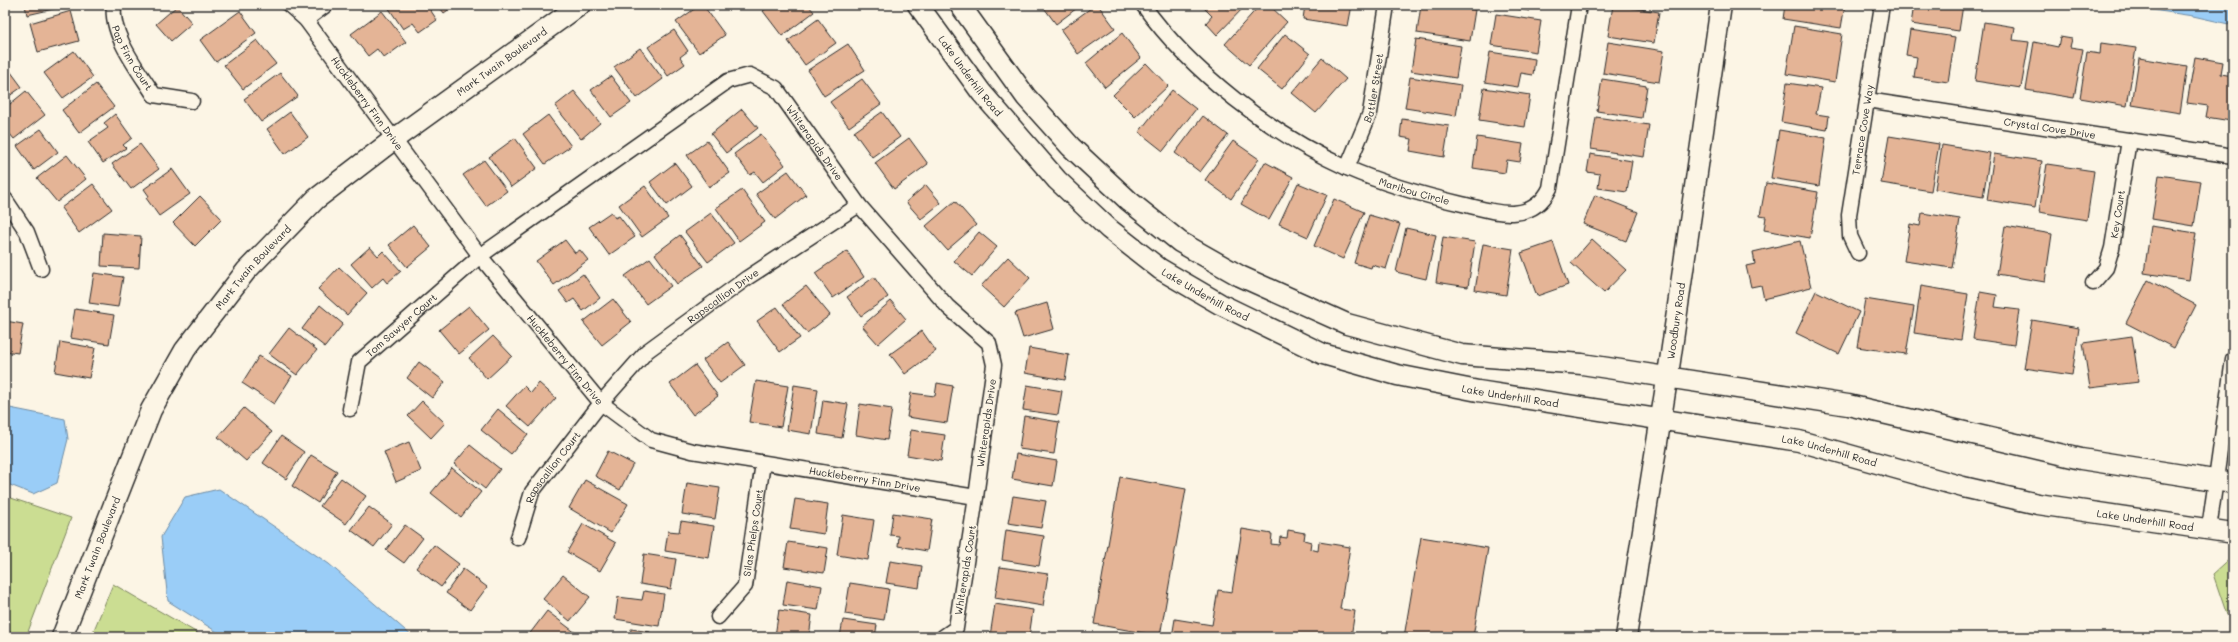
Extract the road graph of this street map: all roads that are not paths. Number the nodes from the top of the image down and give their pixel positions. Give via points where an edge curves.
1 (114, 5) edge
2 (289, 5) edge
3 (326, 5) edge
4 (580, 5) edge
5 (918, 5) edge
6 (960, 5) edge
7 (1142, 5) edge
8 (1387, 5) edge
9 (1579, 5) edge
10 (1721, 5) edge
11 (1882, 5) edge
12 (306, 20) junction
13 (1867, 100) junction
14 (192, 101) dead end
15 (393, 140) junction
16 (2129, 140) junction
17 (2233, 156) edge
18 (1347, 168) junction
19 (5, 198) edge
20 (859, 205) junction
21 (1858, 253) dead end
22 (480, 256) junction
23 (41, 269) dead end
24 (2093, 283) dead end
25 (2233, 359) edge
26 (1667, 377) junction
27 (601, 403) junction
28 (350, 409) dead end
29 (1660, 420) junction
30 (763, 463) junction
31 (2224, 481) edge
32 (976, 497) junction
33 (2209, 529) junction
34 (2233, 533) edge
35 (518, 538) dead end
36 (718, 617) dead end
37 (62, 637) edge
38 (943, 637) edge
39 (1626, 637) edge

1 - 14 street, Pap Finn Court via 113,13 123,46 154,95
2 - 12 street, Huckleberry Finn Drive
3 - 12 street
4 - 15 street, Mark Twain Boulevard
5 - 29 street, Lake Underhill Road via 981,92 1057,180 1109,229 1160,269 1220,304 1323,354 1397,375 1478,391
6 - 26 street via 1026,96 1092,169 1180,242 1240,276 1346,324 1447,352 1477,357 1575,363
7 - 18 street, Maribou Circle via 1164,31 1220,86 1291,137
8 - 18 street, Battler Street via 1370,113
9 - 18 street, Maribou Circle via 1552,177 1545,198 1538,206 1529,211 1505,213 1468,206 1406,190
10 - 26 street, Woodbury Road
11 - 13 street, Terrace Cove Way
12 - 15 street, Huckleberry Finn Drive
13 - 16 street, Crystal Cove Drive
13 - 21 street, Terrace Cove Way via 1849,215 1850,236
15 - 22 street, Huckleberry Finn Drive
15 - 37 street, Mark Twain Boulevard via 316,199 246,271 185,350 151,410
16 - 17 street, Crystal Cove Drive
16 - 24 street, Key Court via 2112,248 2106,268
19 - 23 street via 27,232
20 - 22 street, Whiterapids Drive via 776,88 750,74 728,80
20 - 27 street, Rapscallion Drive via 748,278 647,351
20 - 32 street, Whiterapids Drive via 948,307 989,343 994,365
22 - 27 street, Huckleberry Finn Drive
22 - 28 street, Tom Sawyer Court via 359,362
25 - 31 street
26 - 29 street, Woodbury Road
26 - 31 street via 1848,405 2081,459
27 - 30 street, Huckleberry Finn Drive via 651,440 692,451
27 - 35 street, Rapscallion Court via 532,492
29 - 33 street, Lake Underhill Road via 1799,441 1964,487 2038,504
29 - 39 street, Woodbury Road
30 - 32 street, Huckleberry Finn Drive
30 - 36 street, Silas Phelps Court via 745,586
31 - 33 street
32 - 38 street, Whiterapids Court via 956,628
33 - 34 street, Lake Underhill Road

